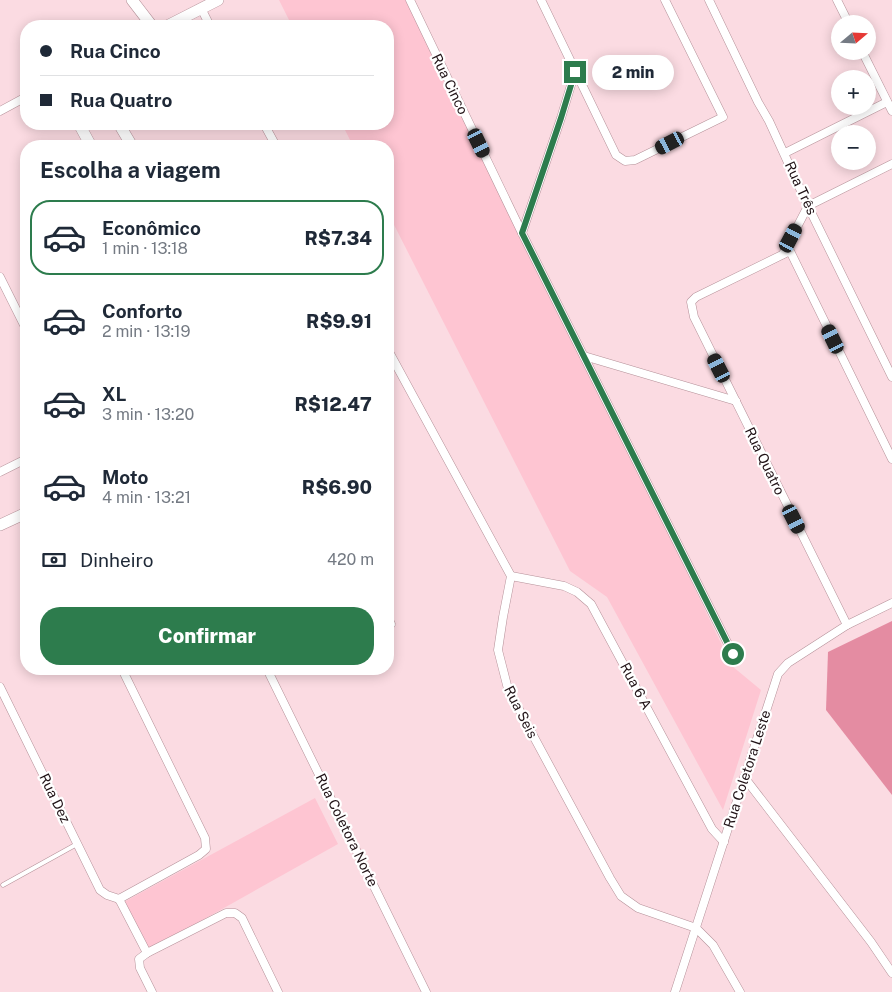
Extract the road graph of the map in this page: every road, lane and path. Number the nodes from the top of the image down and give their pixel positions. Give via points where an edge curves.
1 (132, 0) edge
2 (218, 0) edge
3 (410, 0) edge
4 (541, 0) edge
5 (664, 0) edge
6 (709, 0) edge
7 (837, 0) edge
8 (201, 8) junction
9 (844, 15) edge
10 (147, 20) edge
11 (178, 20) edge
12 (207, 20) edge
13 (866, 60) edge
14 (575, 72) junction
15 (20, 101) edge
16 (887, 102) junction
17 (0, 111) edge
18 (892, 112) edge
19 (784, 152) junction
20 (892, 164) edge
21 (808, 206) junction
22 (522, 233) junction
23 (783, 254) junction
24 (0, 277) edge
25 (20, 317) edge
26 (584, 356) junction
27 (394, 361) edge
28 (892, 377) edge
29 (736, 401) junction
30 (892, 459) edge
31 (20, 462) edge
32 (0, 472) edge
33 (20, 516) edge
34 (0, 525) edge
35 (512, 576) junction
36 (892, 604) edge
37 (847, 625) junction
38 (733, 654) dead end
39 (125, 675) edge
40 (270, 675) edge
41 (0, 687) edge
42 (744, 777) junction
43 (724, 842) junction
44 (77, 844) junction
45 (3, 885) dead end
46 (119, 900) junction
47 (696, 928) junction
48 (147, 953) junction
49 (892, 973) edge
50 (152, 992) edge
51 (278, 992) edge
52 (426, 992) edge
53 (675, 992) edge
54 (740, 992) edge

1 - 10 street
2 - 8 street
3 - 22 street, Rua Cinco
4 - 14 street
5 - 14 street via 723,117 635,160 625,161 616,154
6 - 19 street, Rua Três
7 - 9 street
8 - 11 street
8 - 12 street
13 - 16 street
14 - 22 street
15 - 17 street
16 - 18 street
16 - 19 street
19 - 21 street, Rua Três
20 - 21 street
21 - 23 street
21 - 28 street, Rua Três
22 - 26 street, Rua Cinco
23 - 29 street, Rua Quatro via 691,302 694,317
23 - 30 street via 790,251
24 - 25 street
26 - 29 street
26 - 38 street, Rua Cinco
27 - 35 street
29 - 37 street, Rua Quatro
31 - 32 street
33 - 34 street
35 - 43 street, Rua 6 A via 564,586 592,604 712,829
35 - 47 street, Rua Seis via 498,650 508,689 621,896 638,908
36 - 37 street, Rua Coletora Leste
37 - 42 street, Rua Coletora Leste via 788,663 778,674
39 - 46 street via 205,838 206,849
40 - 52 street, Rua Coletora Norte
41 - 44 street, Rua Dez
42 - 43 street, Rua Coletora Leste
42 - 49 street
43 - 47 street, Rua Coletora Leste
44 - 45 lane
44 - 46 street, Rua Dez via 100,890
46 - 48 street
47 - 53 street, Rua Coletora Leste
47 - 54 street, Rua Seis via 713,945
48 - 50 street via 139,959 140,968
48 - 51 street via 226,913 235,913 242,918

